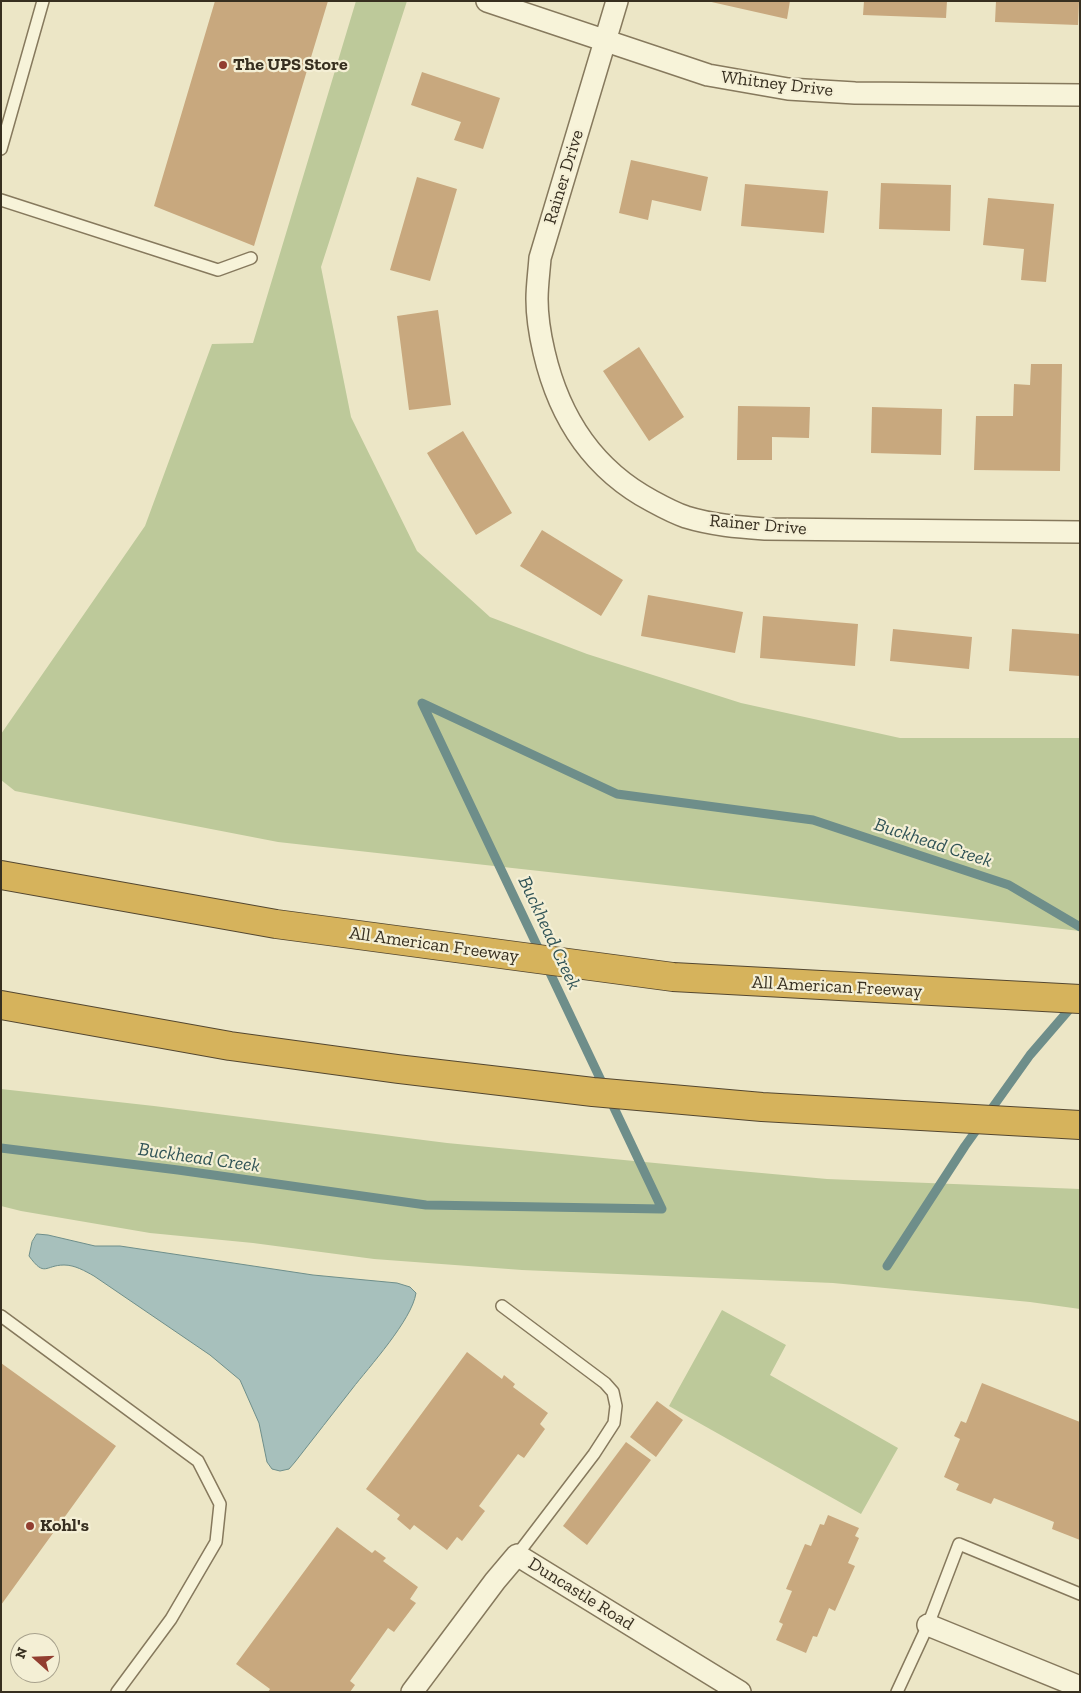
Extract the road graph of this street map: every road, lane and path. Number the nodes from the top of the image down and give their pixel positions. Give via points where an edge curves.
1 (43, 1) edge
2 (487, 1) edge
3 (617, 1) edge
4 (604, 40) junction
5 (1080, 95) edge
6 (1, 149) edge
7 (1, 200) edge
8 (251, 258) dead end
9 (1080, 532) edge
10 (1, 875) edge
11 (1080, 999) edge
12 (1, 1005) edge
13 (1080, 1125) edge
14 (502, 1306) dead end
15 (1, 1316) edge
16 (517, 1555) junction
17 (1080, 1594) edge
18 (928, 1625) junction
19 (1080, 1686) edge
20 (118, 1692) edge
21 (412, 1692) edge
22 (740, 1692) edge
23 (897, 1692) edge

1 - 6 lane
2 - 4 street, Whitney Drive
3 - 4 street, Rainer Drive
4 - 5 street, Whitney Drive via 708,75 788,89 855,93
4 - 9 street, Rainer Drive via 540,258 537,300 540,337 562,409 582,441 606,469 636,492 668,510 722,525 765,529
7 - 8 lane via 218,270
10 - 11 highway, All American Freeway via 276,924 673,977
12 - 13 highway via 230,1046 594,1092 762,1106
14 - 16 lane via 605,1383 613,1392 616,1406 614,1423 594,1454
15 - 20 lane via 198,1461 220,1504 216,1542 171,1619
16 - 21 street, Duncastle Road
16 - 22 street, Duncastle Road
17 - 18 lane via 959,1544
18 - 19 street
18 - 23 lane

